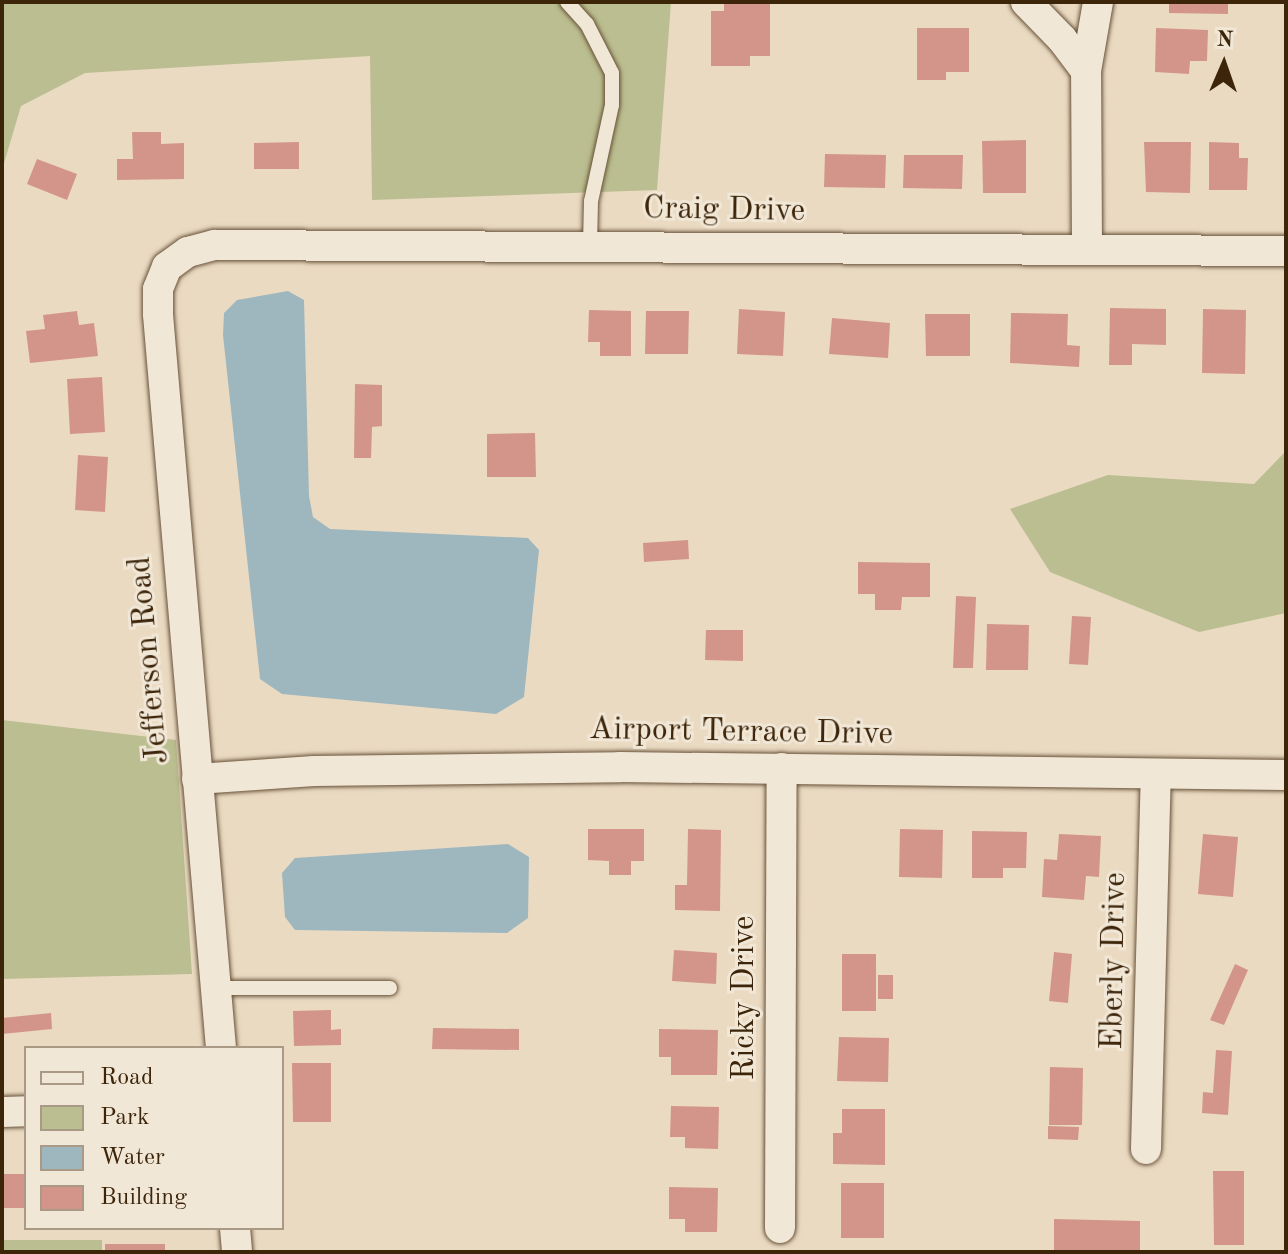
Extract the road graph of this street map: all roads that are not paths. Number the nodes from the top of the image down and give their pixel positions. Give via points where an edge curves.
1 (567, 2) edge
2 (1026, 2) edge
3 (1098, 2) edge
4 (1086, 71) junction
5 (590, 245) junction
6 (1087, 249) junction
7 (1286, 251) edge
8 (167, 267) joint
9 (782, 768) junction
10 (1156, 774) junction
11 (1286, 775) edge
12 (197, 779) junction
13 (216, 988) junction
14 (390, 988) dead end
15 (221, 1046) edge
16 (24, 1111) edge
17 (2, 1112) edge
18 (1146, 1149) dead end
19 (780, 1228) dead end
20 (235, 1230) edge
21 (237, 1252) edge

1 - 5 lane via 587,24 612,73 612,105 591,201
2 - 4 street
3 - 4 street
4 - 6 street
5 - 6 street, Craig Drive
5 - 8 street, Craig Drive via 215,245 188,252
6 - 7 street, Craig Drive
8 - 12 street, Jefferson Road via 158,289 158,314
9 - 10 street, Airport Terrace Drive
9 - 12 street, Airport Terrace Drive via 314,771
9 - 19 street, Ricky Drive
10 - 11 street, Airport Terrace Drive
10 - 18 street, Eberly Drive
12 - 13 street, Jefferson Road
13 - 14 lane
13 - 15 street, Jefferson Road
16 - 17 street
20 - 21 street

